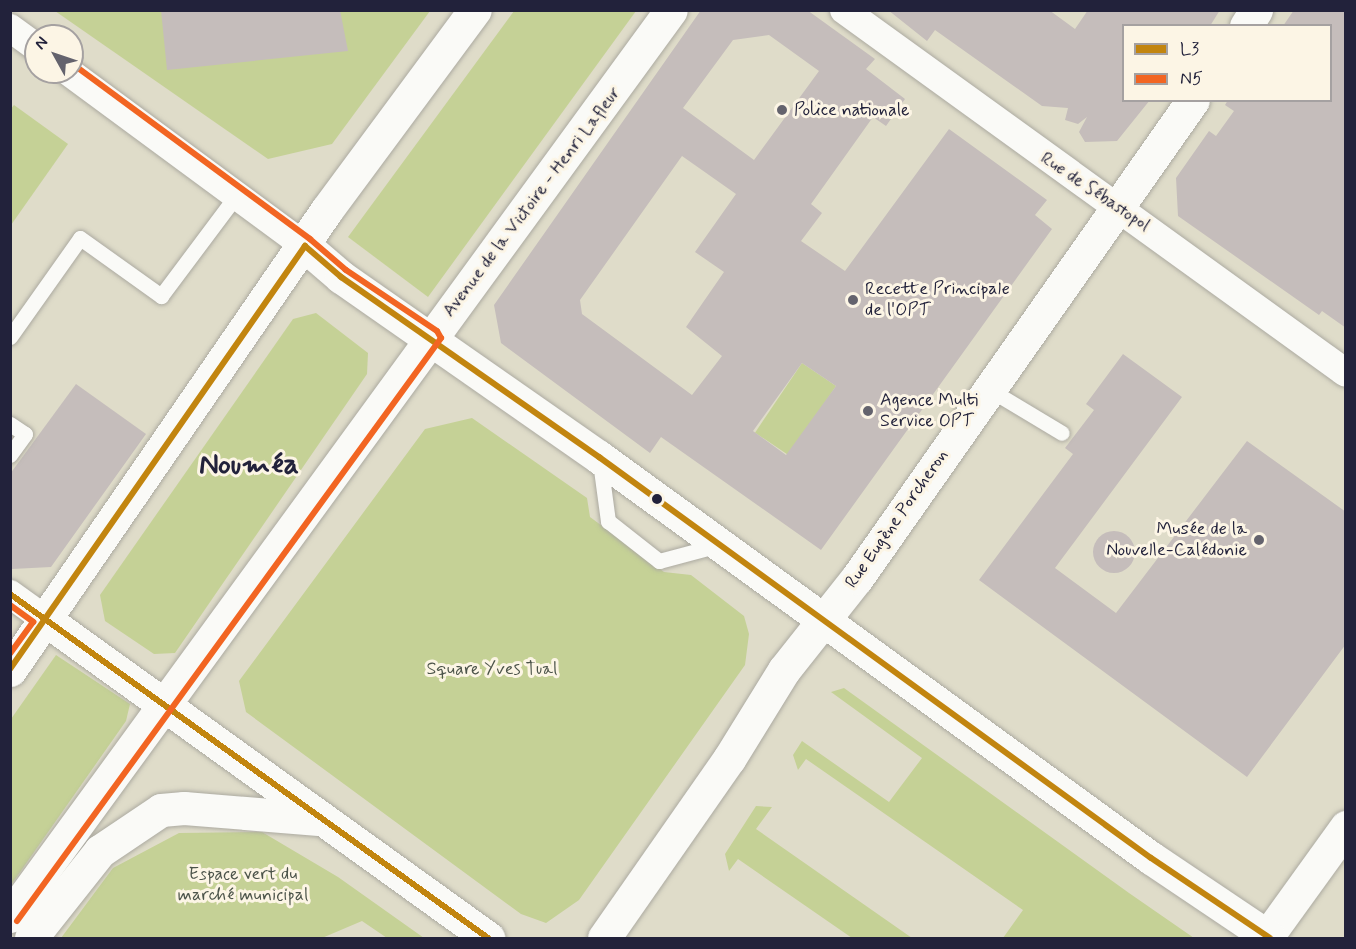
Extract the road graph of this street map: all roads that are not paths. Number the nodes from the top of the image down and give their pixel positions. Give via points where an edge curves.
1 (475, 10) edge
2 (671, 10) edge
3 (844, 10) edge
4 (1257, 10) edge
5 (1247, 24) edge
6 (10, 28) edge
7 (24, 38) edge
8 (84, 83) edge
9 (1192, 102) edge
10 (235, 197) junction
11 (1118, 205) junction
12 (305, 246) junction
13 (10, 337) edge
14 (432, 338) junction
15 (1346, 373) edge
16 (987, 388) junction
17 (10, 424) edge
18 (1062, 433) dead end
19 (10, 455) edge
20 (599, 457) junction
21 (719, 544) junction
22 (10, 594) edge
23 (824, 619) junction
24 (46, 620) junction
25 (10, 670) edge
26 (166, 706) junction
27 (322, 819) junction
28 (1346, 827) edge
29 (10, 916) edge
30 (1268, 938) edge
31 (31, 939) edge
32 (488, 939) edge
33 (604, 939) edge

1 - 12 main road
2 - 14 main road, Avenue de la Victoire - Henri Lafleur
3 - 11 street, Rue de Sébastopol via 1080,184 1107,203
4 - 5 main road
6 - 7 street
8 - 10 street
9 - 11 main road, Rue Eugène Porcheron
10 - 12 street
10 - 13 lane via 161,296 80,238
11 - 15 street, Rue de Sébastopol
11 - 16 main road, Rue Eugène Porcheron
12 - 14 main road via 341,277
12 - 24 main road
14 - 20 main road
14 - 26 main road, Avenue de la Victoire - Henri Lafleur
16 - 18 lane
16 - 23 main road, Rue Eugène Porcheron via 857,578
17 - 19 lane via 25,434
20 - 21 main road
20 - 21 lane via 608,521 659,561
21 - 23 main road
22 - 24 street
23 - 30 main road via 1151,858
23 - 33 main road, Rue Eugène Porcheron via 784,670 729,759
24 - 25 main road
24 - 26 main road
26 - 27 main road
26 - 29 main road, Avenue de la Victoire - Henri Lafleur
27 - 31 main road via 161,810 100,851
27 - 32 main road
28 - 30 main road

